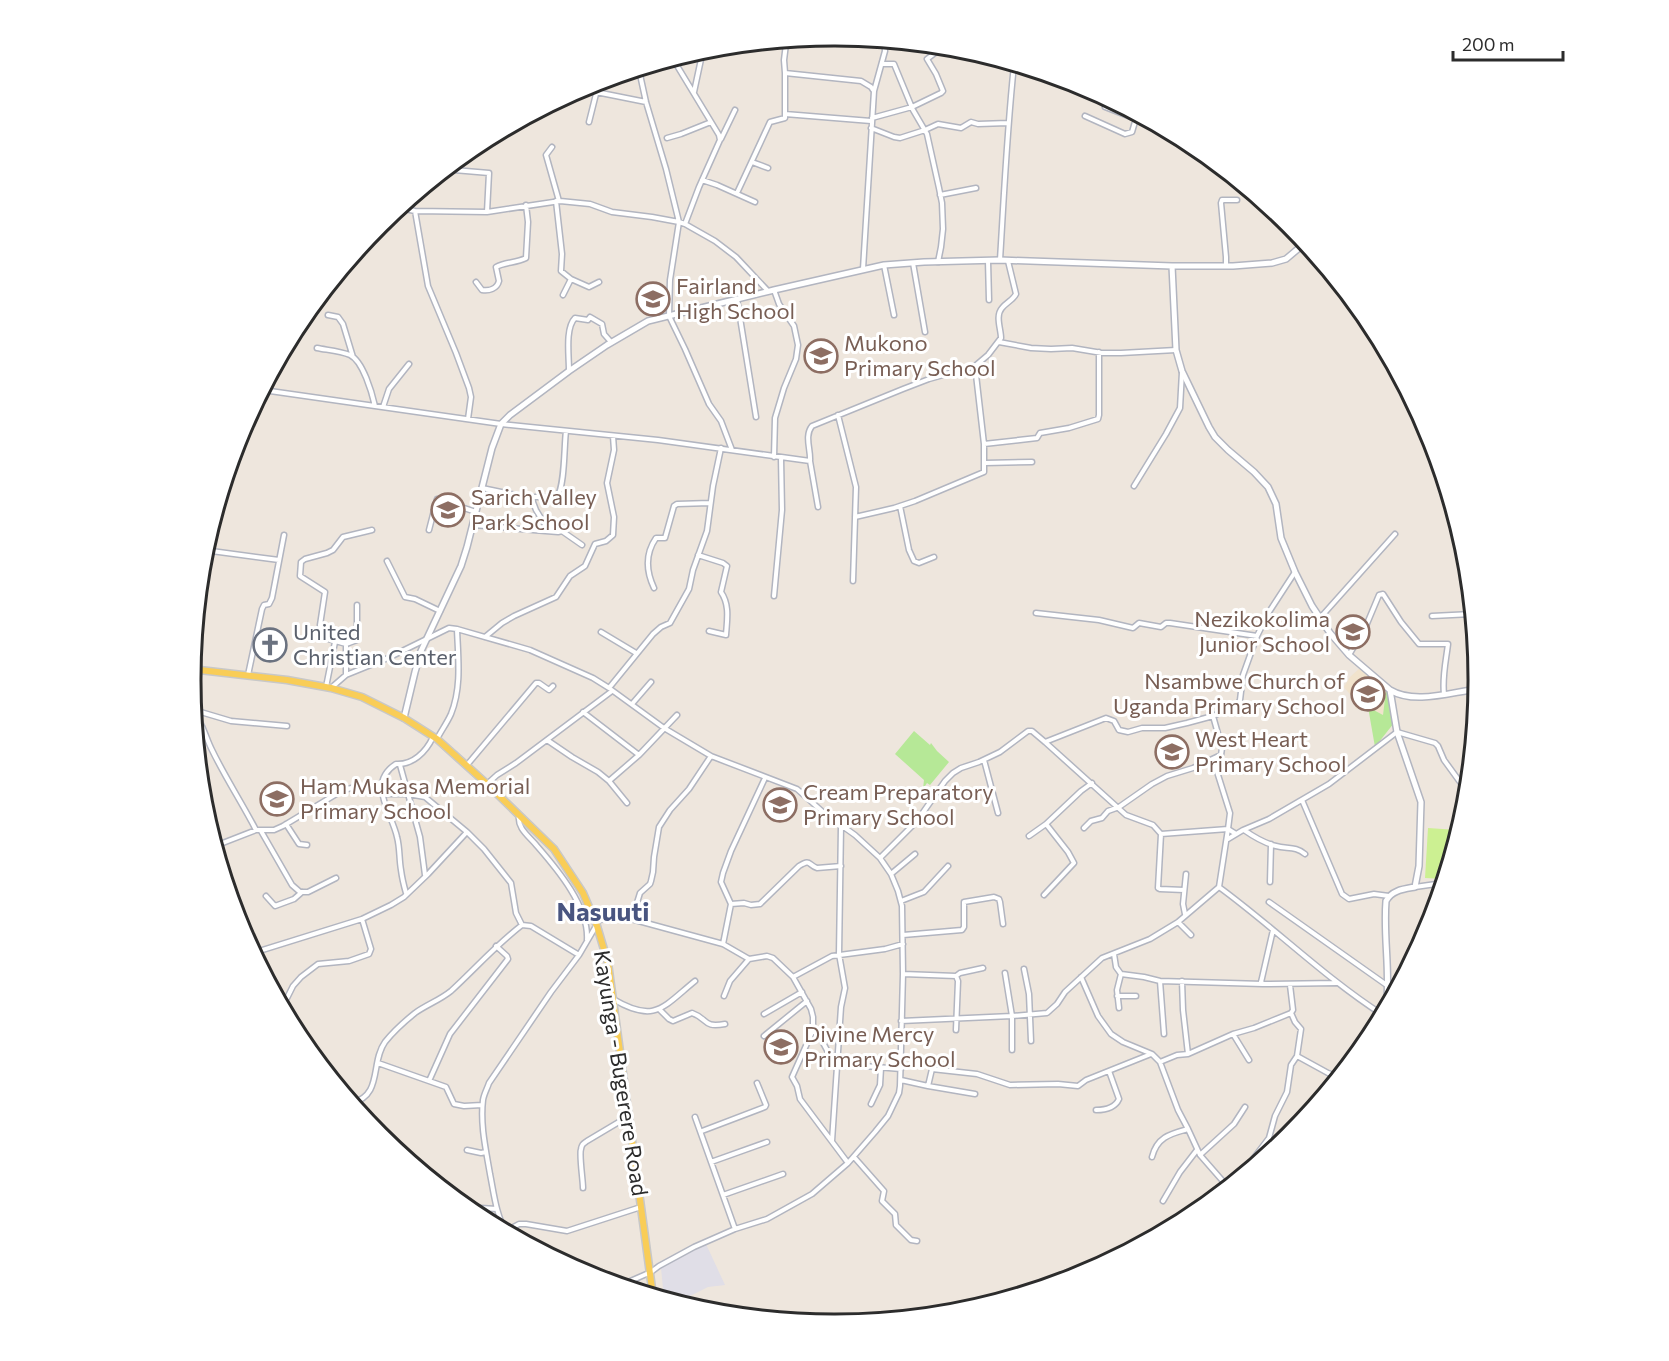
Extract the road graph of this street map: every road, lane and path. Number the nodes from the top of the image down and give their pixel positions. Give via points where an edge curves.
1 (786, 49) edge
2 (885, 49) edge
3 (933, 55) edge
4 (701, 61) edge
5 (881, 64) junction
6 (678, 66) edge
7 (1012, 72) edge
8 (785, 73) junction
9 (641, 77) edge
10 (874, 91) junction
11 (596, 93) joint
12 (694, 93) junction
13 (646, 102) junction
14 (912, 107) junction
15 (735, 110) dead end
16 (785, 114) junction
17 (1085, 116) dead end
18 (871, 120) junction
19 (589, 122) dead end
20 (711, 122) junction
21 (1135, 122) edge
22 (1008, 123) junction
23 (871, 128) junction
24 (925, 130) junction
25 (667, 138) dead end
26 (720, 140) junction
27 (552, 147) dead end
28 (752, 162) junction
29 (768, 168) dead end
30 (459, 170) edge
31 (702, 180) junction
32 (976, 188) dead end
33 (737, 193) junction
34 (940, 195) junction
35 (1237, 200) dead end
36 (558, 201) junction
37 (755, 202) dead end
38 (526, 205) junction
39 (410, 210) edge
40 (415, 211) junction
41 (487, 212) junction
42 (678, 222) junction
43 (686, 224) junction
44 (1298, 248) edge
45 (1000, 260) junction
46 (988, 261) junction
47 (1008, 261) junction
48 (913, 263) junction
49 (938, 263) junction
50 (885, 265) junction
51 (1172, 266) junction
52 (1226, 266) junction
53 (863, 269) junction
54 (571, 279) junction
55 (476, 282) dead end
56 (599, 282) dead end
57 (771, 291) junction
58 (563, 295) dead end
59 (737, 299) junction
60 (989, 300) dead end
61 (328, 315) dead end
62 (894, 315) dead end
63 (669, 316) junction
64 (925, 332) dead end
65 (611, 342) junction
66 (999, 342) junction
67 (317, 348) dead end
68 (1176, 350) junction
69 (1099, 352) junction
70 (353, 357) junction
71 (409, 364) dead end
72 (975, 366) junction
73 (570, 371) junction
74 (1182, 371) junction
75 (271, 391) edge
76 (375, 406) junction
77 (383, 407) junction
78 (838, 415) junction
79 (756, 417) dead end
80 (468, 419) junction
81 (501, 424) junction
82 (566, 431) junction
83 (613, 436) junction
84 (984, 444) junction
85 (721, 448) junction
86 (732, 450) junction
87 (774, 457) junction
88 (781, 458) junction
89 (810, 461) junction
90 (1032, 462) dead end
91 (985, 463) junction
92 (1134, 486) dead end
93 (482, 488) junction
94 (531, 497) junction
95 (710, 503) junction
96 (818, 507) dead end
97 (900, 507) junction
98 (476, 512) junction
99 (855, 517) junction
100 (473, 525) junction
101 (372, 530) dead end
102 (429, 530) dead end
103 (562, 531) junction
104 (1395, 534) dead end
105 (284, 535) dead end
106 (582, 545) dead end
107 (214, 551) edge
108 (698, 555) junction
109 (934, 557) dead end
110 (279, 560) junction
111 (387, 561) dead end
112 (1295, 572) junction
113 (853, 581) dead end
114 (654, 588) dead end
115 (774, 596) dead end
116 (357, 605) dead end
117 (440, 611) junction
118 (1036, 613) dead end
119 (1465, 614) edge
120 (1432, 616) dead end
121 (1320, 618) junction
122 (457, 629) junction
123 (709, 631) dead end
124 (601, 632) dead end
125 (1257, 636) junction
126 (485, 638) junction
127 (426, 640) junction
128 (335, 642) junction
129 (346, 644) junction
130 (636, 653) junction
131 (1349, 655) junction
132 (200, 671) edge
133 (346, 675) junction
134 (248, 676) junction
135 (651, 682) dead end
136 (553, 686) dead end
137 (328, 687) junction
138 (610, 689) junction
139 (1390, 690) junction
140 (1468, 691) edge
141 (1444, 694) junction
142 (632, 704) junction
143 (583, 712) junction
144 (202, 713) edge
145 (676, 715) dead end
146 (1212, 716) junction
147 (404, 718) junction
148 (287, 726) dead end
149 (202, 727) edge
150 (664, 728) junction
151 (1397, 732) junction
152 (435, 738) junction
153 (547, 740) junction
154 (1045, 742) junction
155 (639, 755) junction
156 (711, 756) junction
157 (1213, 759) junction
158 (984, 760) junction
159 (400, 765) junction
160 (466, 765) junction
161 (765, 778) junction
162 (609, 781) junction
163 (1460, 782) edge
164 (1092, 783) junction
165 (488, 784) junction
166 (382, 791) junction
167 (408, 794) junction
168 (1302, 800) junction
169 (627, 803) dead end
170 (1119, 807) junction
171 (998, 813) dead end
172 (519, 815) junction
173 (286, 824) junction
174 (1046, 824) junction
175 (841, 825) junction
176 (1084, 828) dead end
177 (258, 830) junction
178 (1228, 830) junction
179 (1243, 830) junction
180 (466, 832) junction
181 (1161, 834) junction
182 (1236, 834) junction
183 (1029, 836) dead end
184 (1227, 839) junction
185 (222, 843) edge
186 (1271, 844) junction
187 (307, 845) dead end
188 (915, 854) dead end
189 (1305, 854) dead end
190 (880, 858) junction
191 (948, 866) dead end
192 (841, 867) junction
193 (891, 874) junction
194 (1186, 874) dead end
195 (425, 876) junction
196 (336, 878) dead end
197 (1270, 882) dead end
198 (1435, 884) edge
199 (1219, 887) junction
200 (1415, 887) junction
201 (1184, 890) junction
202 (302, 892) junction
203 (406, 893) junction
204 (1044, 895) dead end
205 (266, 896) dead end
206 (1389, 896) junction
207 (901, 901) junction
208 (1269, 902) dead end
209 (731, 904) junction
210 (1185, 914) junction
211 (362, 919) junction
212 (632, 919) junction
213 (1178, 922) junction
214 (596, 924) junction
215 (1003, 924) dead end
216 (522, 925) junction
217 (1273, 930) junction
218 (1191, 934) dead end
219 (903, 935) junction
220 (587, 941) junction
221 (903, 944) junction
222 (723, 945) junction
223 (496, 946) junction
224 (261, 950) edge
225 (839, 954) junction
226 (1114, 954) junction
227 (579, 955) junction
228 (749, 959) junction
229 (983, 968) dead end
230 (1024, 969) dead end
231 (1005, 973) dead end
232 (903, 974) junction
233 (1121, 974) junction
234 (956, 976) junction
235 (1081, 977) junction
236 (794, 978) junction
237 (695, 981) dead end
238 (1161, 981) junction
239 (1182, 981) junction
240 (1338, 983) junction
241 (1263, 984) junction
242 (1290, 985) junction
243 (1388, 987) junction
244 (1388, 991) edge
245 (802, 992) junction
246 (724, 996) dead end
247 (1117, 996) junction
248 (1136, 996) dead end
249 (286, 999) edge
250 (613, 999) junction
251 (807, 1001) junction
252 (1119, 1008) dead end
253 (660, 1010) junction
254 (1376, 1010) edge
255 (1291, 1013) junction
256 (764, 1014) dead end
257 (1030, 1015) junction
258 (1012, 1016) junction
259 (956, 1018) junction
260 (902, 1021) junction
261 (725, 1024) dead end
262 (813, 1030) junction
263 (956, 1030) dead end
264 (1164, 1034) dead end
265 (1233, 1034) junction
266 (764, 1036) dead end
267 (1031, 1041) dead end
268 (1012, 1050) dead end
269 (1188, 1053) junction
270 (1152, 1054) junction
271 (1297, 1056) junction
272 (1249, 1060) dead end
273 (837, 1061) junction
274 (1160, 1062) junction
275 (378, 1063) junction
276 (880, 1068) junction
277 (901, 1069) junction
278 (1108, 1071) junction
279 (1331, 1074) edge
280 (901, 1080) junction
281 (429, 1081) junction
282 (757, 1083) dead end
283 (928, 1086) junction
284 (975, 1094) dead end
285 (360, 1101) edge
286 (871, 1104) dead end
287 (483, 1105) junction
288 (1245, 1107) dead end
289 (1096, 1110) dead end
290 (629, 1116) junction
291 (696, 1117) dead end
292 (1188, 1129) junction
293 (702, 1131) junction
294 (832, 1141) junction
295 (767, 1142) dead end
296 (467, 1150) dead end
297 (1197, 1150) junction
298 (486, 1152) junction
299 (1258, 1152) edge
300 (1200, 1155) junction
301 (854, 1157) junction
302 (1152, 1157) dead end
303 (711, 1162) junction
304 (848, 1163) junction
305 (783, 1174) dead end
306 (1223, 1181) edge
307 (583, 1188) dead end
308 (723, 1195) junction
309 (1164, 1201) dead end
310 (641, 1207) junction
311 (481, 1208) edge
312 (497, 1209) junction
313 (500, 1219) edge
314 (513, 1228) edge
315 (735, 1230) junction
316 (917, 1241) dead end
317 (651, 1272) junction
318 (631, 1281) edge
319 (652, 1288) edge

1 - 8 street
2 - 5 street
3 - 14 street via 927,59 942,92
4 - 12 street
5 - 10 street
5 - 14 street via 894,64
6 - 12 street
7 - 22 street
8 - 10 street via 861,81
8 - 16 street
9 - 13 street
10 - 18 street
11 - 13 street
11 - 19 street
12 - 20 street
13 - 42 street
14 - 18 street
14 - 24 street
15 - 26 street
16 - 18 street
16 - 28 street via 785,118 770,122
17 - 21 street via 1125,134 1132,132
18 - 23 street
20 - 25 street
20 - 26 street
22 - 24 street via 971,122 961,128 938,124
22 - 45 street
23 - 24 street via 900,138
23 - 53 street
24 - 34 street
26 - 31 street
27 - 36 street via 546,155
28 - 29 street
28 - 33 street
30 - 41 street via 489,173
31 - 33 street
31 - 43 street
32 - 34 street
33 - 37 street
34 - 49 street via 943,229
35 - 52 street via 1221,202
36 - 38 street
36 - 42 street
36 - 54 street via 561,272
38 - 41 street
38 - 55 street via 526,258 497,265 499,281 488,291
39 - 40 street
40 - 41 street
40 - 80 street via 428,286 471,397
42 - 43 street
42 - 63 street
43 - 57 street via 736,257
44 - 52 street via 1279,261
45 - 46 street
45 - 47 street
46 - 49 street
46 - 60 street
47 - 51 street
47 - 66 street via 1016,297 1001,309
48 - 49 street
48 - 50 street
48 - 64 street
50 - 53 street
50 - 62 street
51 - 52 street
51 - 68 street
53 - 57 street
54 - 56 street via 589,287
54 - 58 street
57 - 59 street
57 - 87 street via 794,326 798,345 775,418
59 - 63 street
59 - 79 street
61 - 70 street via 338,317 343,324
63 - 65 street via 654,318
63 - 86 street
65 - 73 street
65 - 73 street via 600,322 590,317 575,318 569,333
66 - 69 street
66 - 72 street
67 - 70 street
68 - 69 street
68 - 74 street
69 - 84 street via 1098,418 1040,433 1037,438
70 - 76 street
71 - 77 street via 389,389
72 - 78 street
72 - 84 street
73 - 81 street
74 - 92 street via 1180,408
74 - 112 street via 1215,437 1272,493 1281,538
75 - 76 street
76 - 77 street
77 - 80 street
78 - 89 street via 809,429
78 - 99 street via 856,484
80 - 81 street
81 - 82 street
81 - 93 street
82 - 83 street
82 - 94 street via 560,493 557,497
83 - 85 street
83 - 126 street via 607,483 614,517 613,535 606,542 595,544 585,566 570,576 556,597 508,620
84 - 91 street
85 - 86 street
85 - 95 street
86 - 87 street
87 - 88 street
88 - 89 street
88 - 115 street via 782,510
89 - 96 street
90 - 91 street
91 - 97 street via 981,474
93 - 94 street
93 - 98 street
94 - 103 street via 544,523
95 - 108 street via 707,531
95 - 114 street via 673,507 664,538 656,538 651,545 647,566
97 - 99 street
97 - 109 street via 914,561
98 - 100 street
98 - 102 street via 437,500
99 - 113 street
100 - 103 street
100 - 117 street
101 - 128 street via 343,537 333,550 301,562 300,576 325,592 320,632
103 - 106 street
104 - 121 street
105 - 110 street
107 - 110 street
108 - 123 street via 727,566 721,592 727,609 726,635
108 - 130 street via 689,589 674,618
110 - 134 street via 271,602 262,609
111 - 117 street via 405,597
112 - 121 street
112 - 125 street
116 - 129 street via 357,640
117 - 127 street
118 - 125 street via 1133,628 1139,623 1161,627 1170,623
119 - 120 street
121 - 131 street
122 - 126 street
122 - 127 street via 446,629
122 - 152 street via 456,696 450,715
124 - 130 street
125 - 146 street via 1243,675 1240,700
126 - 138 street via 545,656
127 - 133 street
127 - 147 street
128 - 129 street
128 - 137 street
129 - 133 street
130 - 138 street
131 - 139 street
131 - 141 street via 1379,595 1383,594 1419,644 1448,644
132 - 134 main road, Kayunga - Bugerere Road
133 - 137 street
134 - 137 main road, Kayunga - Bugerere Road
135 - 142 street
136 - 160 street via 549,690 536,683
137 - 147 main road, Kayunga - Bugerere Road via 362,697
138 - 142 street
138 - 143 street
139 - 141 street via 1406,696
139 - 151 street
140 - 141 street
142 - 150 street
143 - 153 street
143 - 155 street
144 - 148 street via 231,721
145 - 150 street
146 - 154 street via 1128,732 1119,730 1114,721 1106,718
146 - 157 street via 1223,752
147 - 152 main road, Kayunga - Bugerere Road
149 - 177 street
150 - 155 street
150 - 156 street
151 - 163 street via 1435,743
151 - 168 street
151 - 200 street via 1421,802
152 - 159 street via 418,757
152 - 160 main road, Kayunga - Bugerere Road
153 - 162 street
153 - 165 street
154 - 158 street via 1028,731
154 - 164 street
155 - 162 street
156 - 161 street
156 - 212 street via 659,827 651,881 640,893
157 - 170 street via 1167,776
157 - 178 street via 1230,813
158 - 171 street
158 - 190 street via 953,773 917,821
159 - 166 street via 387,771
159 - 167 street
160 - 165 main road, Kayunga - Bugerere Road
161 - 175 street via 797,789
161 - 209 street via 723,873 721,882
162 - 169 street
164 - 170 street
164 - 174 street
165 - 172 main road, Kayunga - Bugerere Road
166 - 167 street
166 - 173 street via 356,787 343,790
166 - 203 street via 397,835
167 - 180 street via 425,797
167 - 195 street via 420,837
168 - 179 street
168 - 206 street via 1342,894 1349,899 1374,894
170 - 176 street
170 - 181 street via 1130,817 1153,825
172 - 214 main road, Kayunga - Bugerere Road via 554,849 583,893
172 - 220 street via 518,824 576,898 587,927
173 - 177 street via 274,830
173 - 187 street via 299,844
174 - 183 street
174 - 204 street via 1074,863
175 - 190 street
175 - 192 street
177 - 185 street
177 - 202 street via 292,885
178 - 181 street
178 - 182 street
178 - 184 street
179 - 182 street
179 - 186 street
180 - 195 street
180 - 216 street via 511,884
181 - 201 street via 1158,888
182 - 184 street
184 - 199 street
186 - 189 street via 1299,849
186 - 197 street
188 - 193 street
190 - 193 street
191 - 207 street via 924,892
192 - 209 street via 817,868 806,862 759,904
192 - 225 street
193 - 207 street
194 - 201 street
195 - 203 street
196 - 202 street
198 - 200 street
199 - 210 street
199 - 217 street
200 - 206 street
201 - 210 street
202 - 205 street via 275,906
203 - 211 street via 391,906
206 - 243 street via 1384,921
207 - 219 street
208 - 243 street
209 - 222 street
210 - 213 street
211 - 224 street
211 - 249 street via 369,954 349,961 318,964 292,986
212 - 214 street via 614,916
212 - 222 street
213 - 218 street
213 - 226 street
214 - 220 street
214 - 250 main road, Kayunga - Bugerere Road via 608,963
215 - 219 street via 999,899 994,897 964,902 962,930
216 - 223 street
216 - 227 street via 531,926
217 - 240 street
217 - 241 street
219 - 221 street
220 - 227 street
221 - 225 street
221 - 232 street
222 - 228 street
223 - 275 street via 449,993 415,1013 392,1035 380,1052
223 - 281 street via 508,960 450,1034
225 - 236 street
225 - 273 street via 845,988
226 - 233 street
226 - 235 street via 1102,958
227 - 287 street via 489,1083
228 - 236 street via 773,958
228 - 246 street via 730,981
229 - 234 street
230 - 257 street
231 - 258 street
232 - 234 street
232 - 260 street
233 - 238 street
233 - 247 street
234 - 259 street
235 - 257 street via 1052,1010
235 - 270 street via 1098,1016 1111,1034
236 - 245 street
237 - 253 street
238 - 239 street
238 - 264 street
239 - 241 street
239 - 269 street
240 - 242 street
240 - 254 street
241 - 242 street
242 - 255 street
243 - 244 street
245 - 251 street
245 - 256 street
247 - 248 street
247 - 252 street
250 - 253 street via 631,1009
250 - 290 main road, Kayunga - Bugerere Road
251 - 262 street
251 - 266 street
253 - 261 street via 673,1021 692,1013 707,1024
255 - 265 street
255 - 271 street via 1301,1029
257 - 258 street
257 - 267 street
258 - 259 street
258 - 268 street
259 - 260 street
259 - 263 street
260 - 277 street
262 - 273 street
262 - 294 street via 792,1077 800,1099
265 - 269 street
265 - 272 street
269 - 274 street
270 - 274 street
270 - 278 street
271 - 279 street
271 - 299 street via 1269,1138
273 - 276 street via 842,1065
273 - 294 street
274 - 292 street
275 - 281 street
275 - 285 street via 368,1095
276 - 277 street
276 - 286 street via 880,1085
277 - 280 street
278 - 283 street via 1078,1086 1010,1086 977,1074 932,1069
278 - 289 street via 1118,1103
280 - 283 street
280 - 301 street via 888,1116
281 - 287 street via 446,1087 454,1104
282 - 293 street via 765,1107
283 - 284 street
287 - 298 street
288 - 300 street via 1234,1124
290 - 307 street via 582,1146
290 - 310 main road, Kayunga - Bugerere Road
291 - 293 street
292 - 297 street
292 - 302 street via 1169,1135 1155,1146
293 - 303 street
294 - 304 street
295 - 303 street
296 - 298 street
297 - 300 street
297 - 309 street
298 - 312 street
300 - 306 street
301 - 304 street
301 - 316 street via 884,1191 882,1201 895,1214 896,1225
303 - 308 street
304 - 315 street via 796,1204
305 - 308 street
308 - 315 street
310 - 314 street via 567,1231 526,1224
310 - 317 main road, Kayunga - Bugerere Road
311 - 312 street
312 - 313 street
315 - 317 street via 683,1252
317 - 318 street
317 - 319 main road, Kayunga - Bugerere Road

